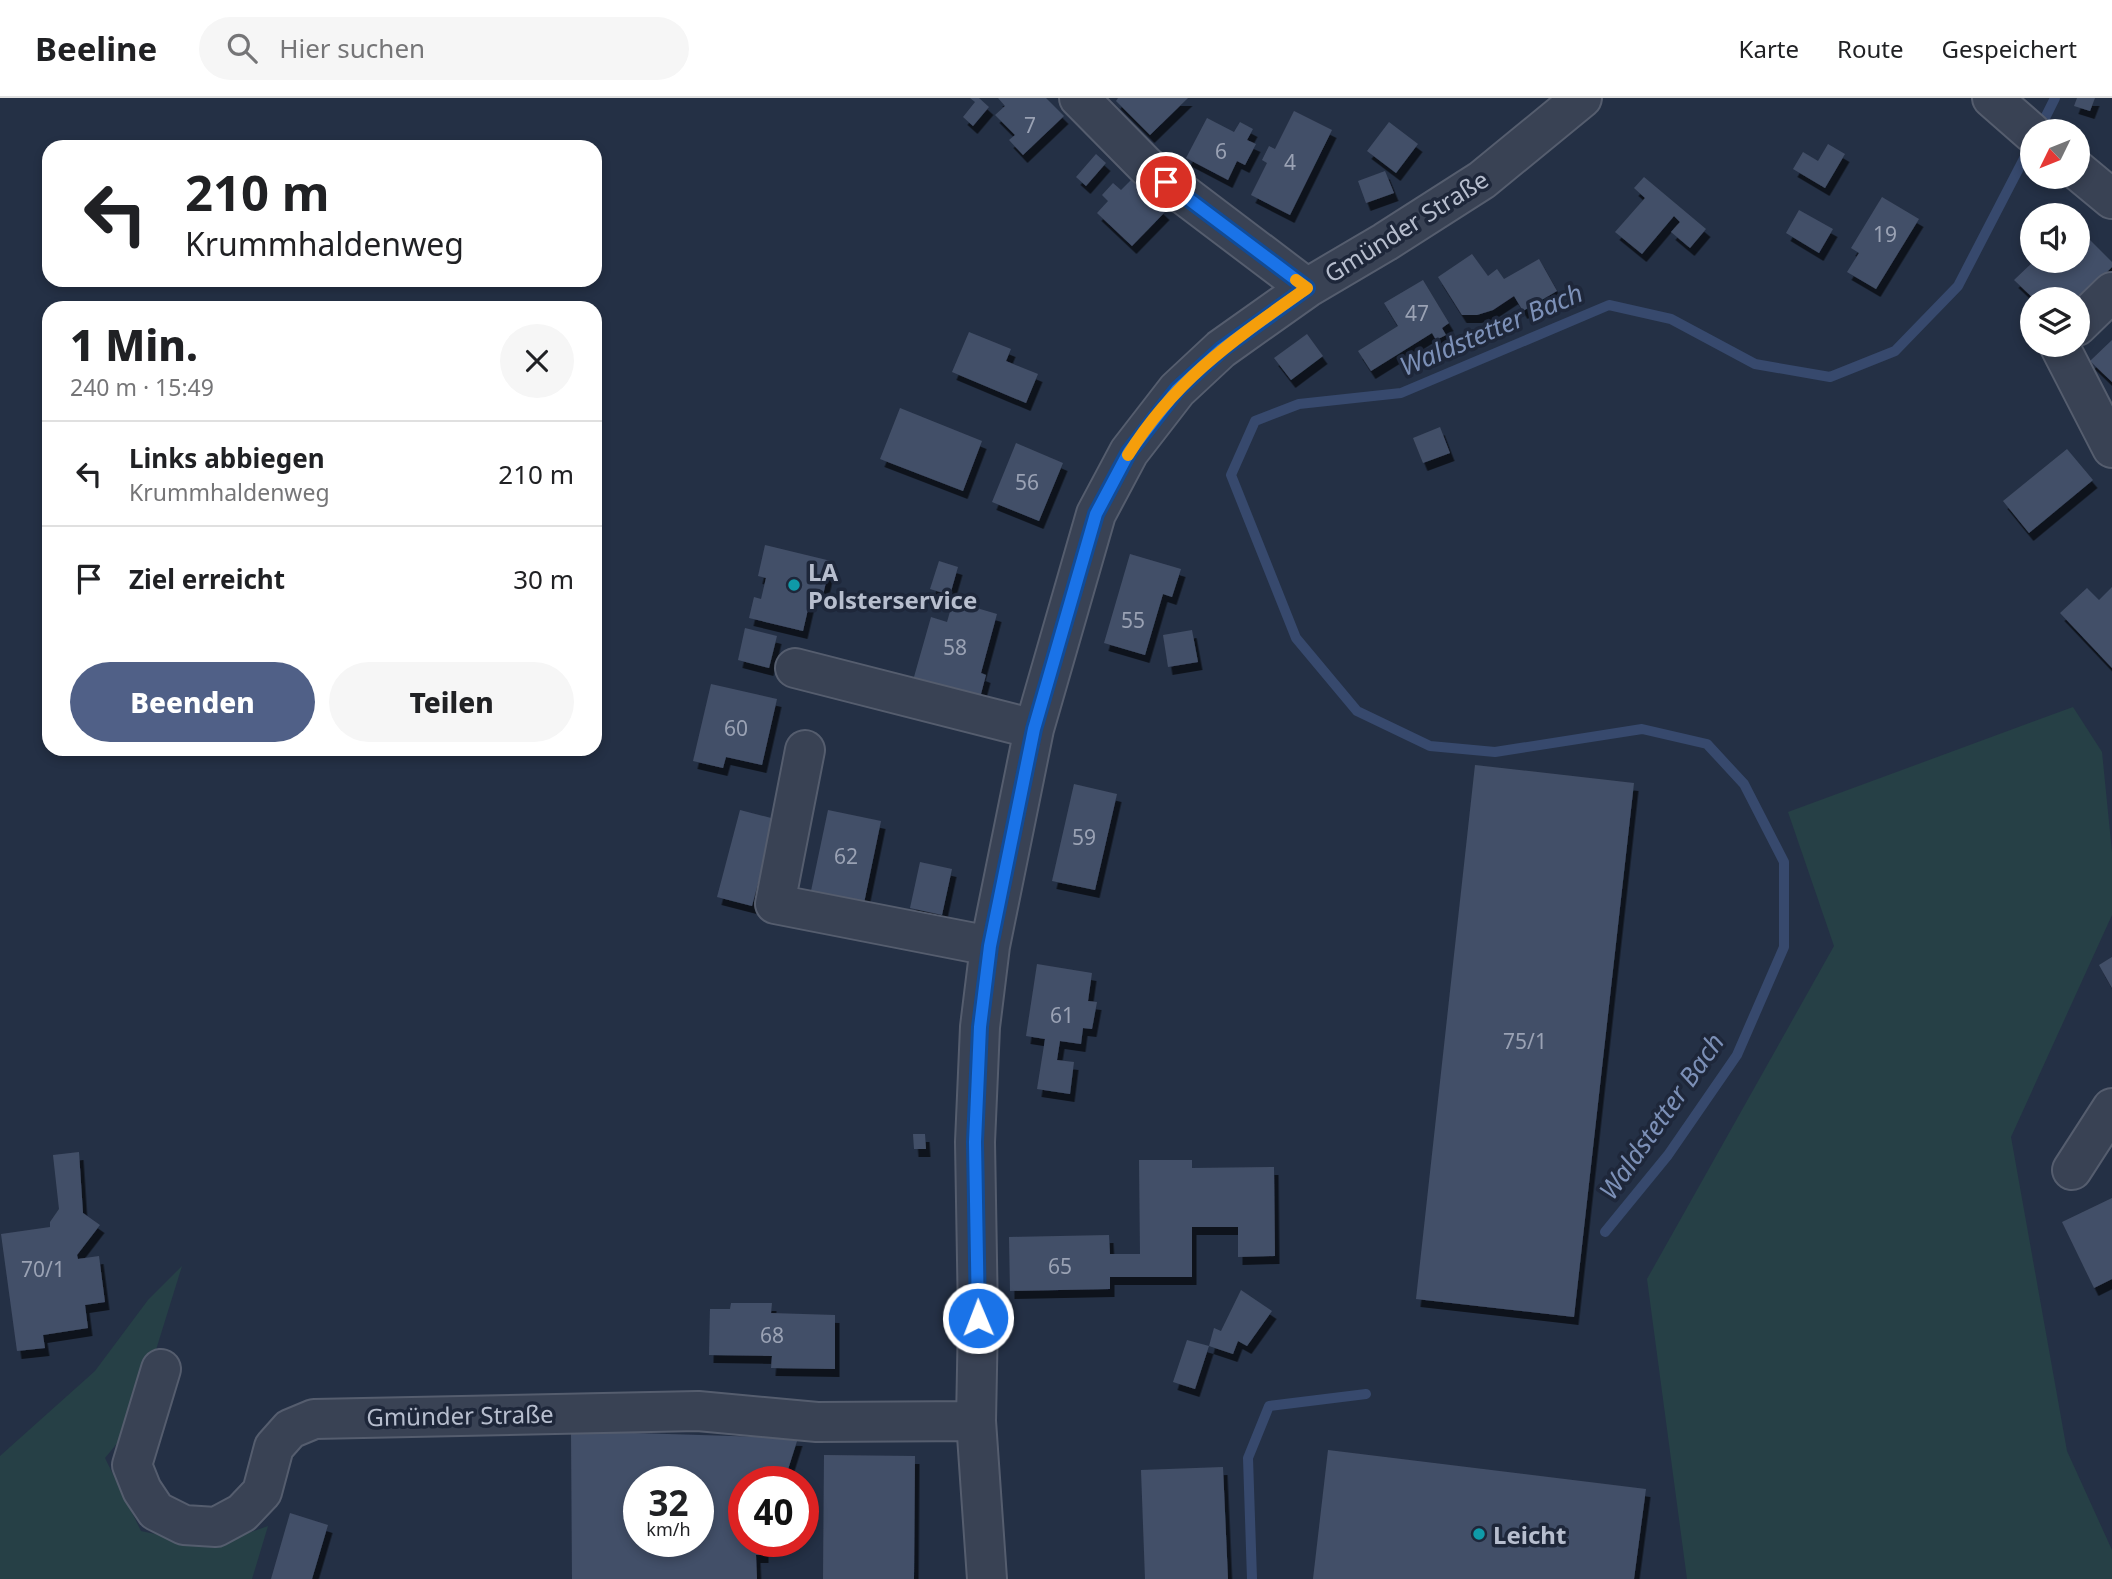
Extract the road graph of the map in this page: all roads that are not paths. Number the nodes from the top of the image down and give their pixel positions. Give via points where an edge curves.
1 (1079, 98) edge
2 (1582, 98) edge
3 (2090, 181) edge
4 (2112, 199) edge
5 (1307, 288) junction
6 (2112, 292) edge
7 (2090, 313) edge
8 (2057, 357) edge
9 (2112, 447) edge
10 (795, 668) dead end
11 (1034, 729) junction
12 (805, 750) dead end
13 (990, 946) junction
14 (2112, 1108) edge
15 (2072, 1170) dead end
16 (161, 1369) dead end
17 (976, 1421) junction
18 (987, 1579) edge

1 - 5 street via 1146,166
2 - 5 street, Gmünder Straße via 1482,180
3 - 4 street
5 - 11 street, Gmünder Straße via 1185,381 1129,452 1096,514
6 - 7 street
8 - 9 street
10 - 11 street
11 - 13 street, Gmünder Straße
12 - 13 street via 775,904
13 - 17 street, Gmünder Straße via 980,1027 975,1142
14 - 15 street
16 - 17 street, Gmünder Straße via 132,1465 156,1511 184,1525 216,1527 242,1513 262,1492 274,1447 290,1429 314,1419 698,1411 817,1422
17 - 18 street, Gmünder Straße

